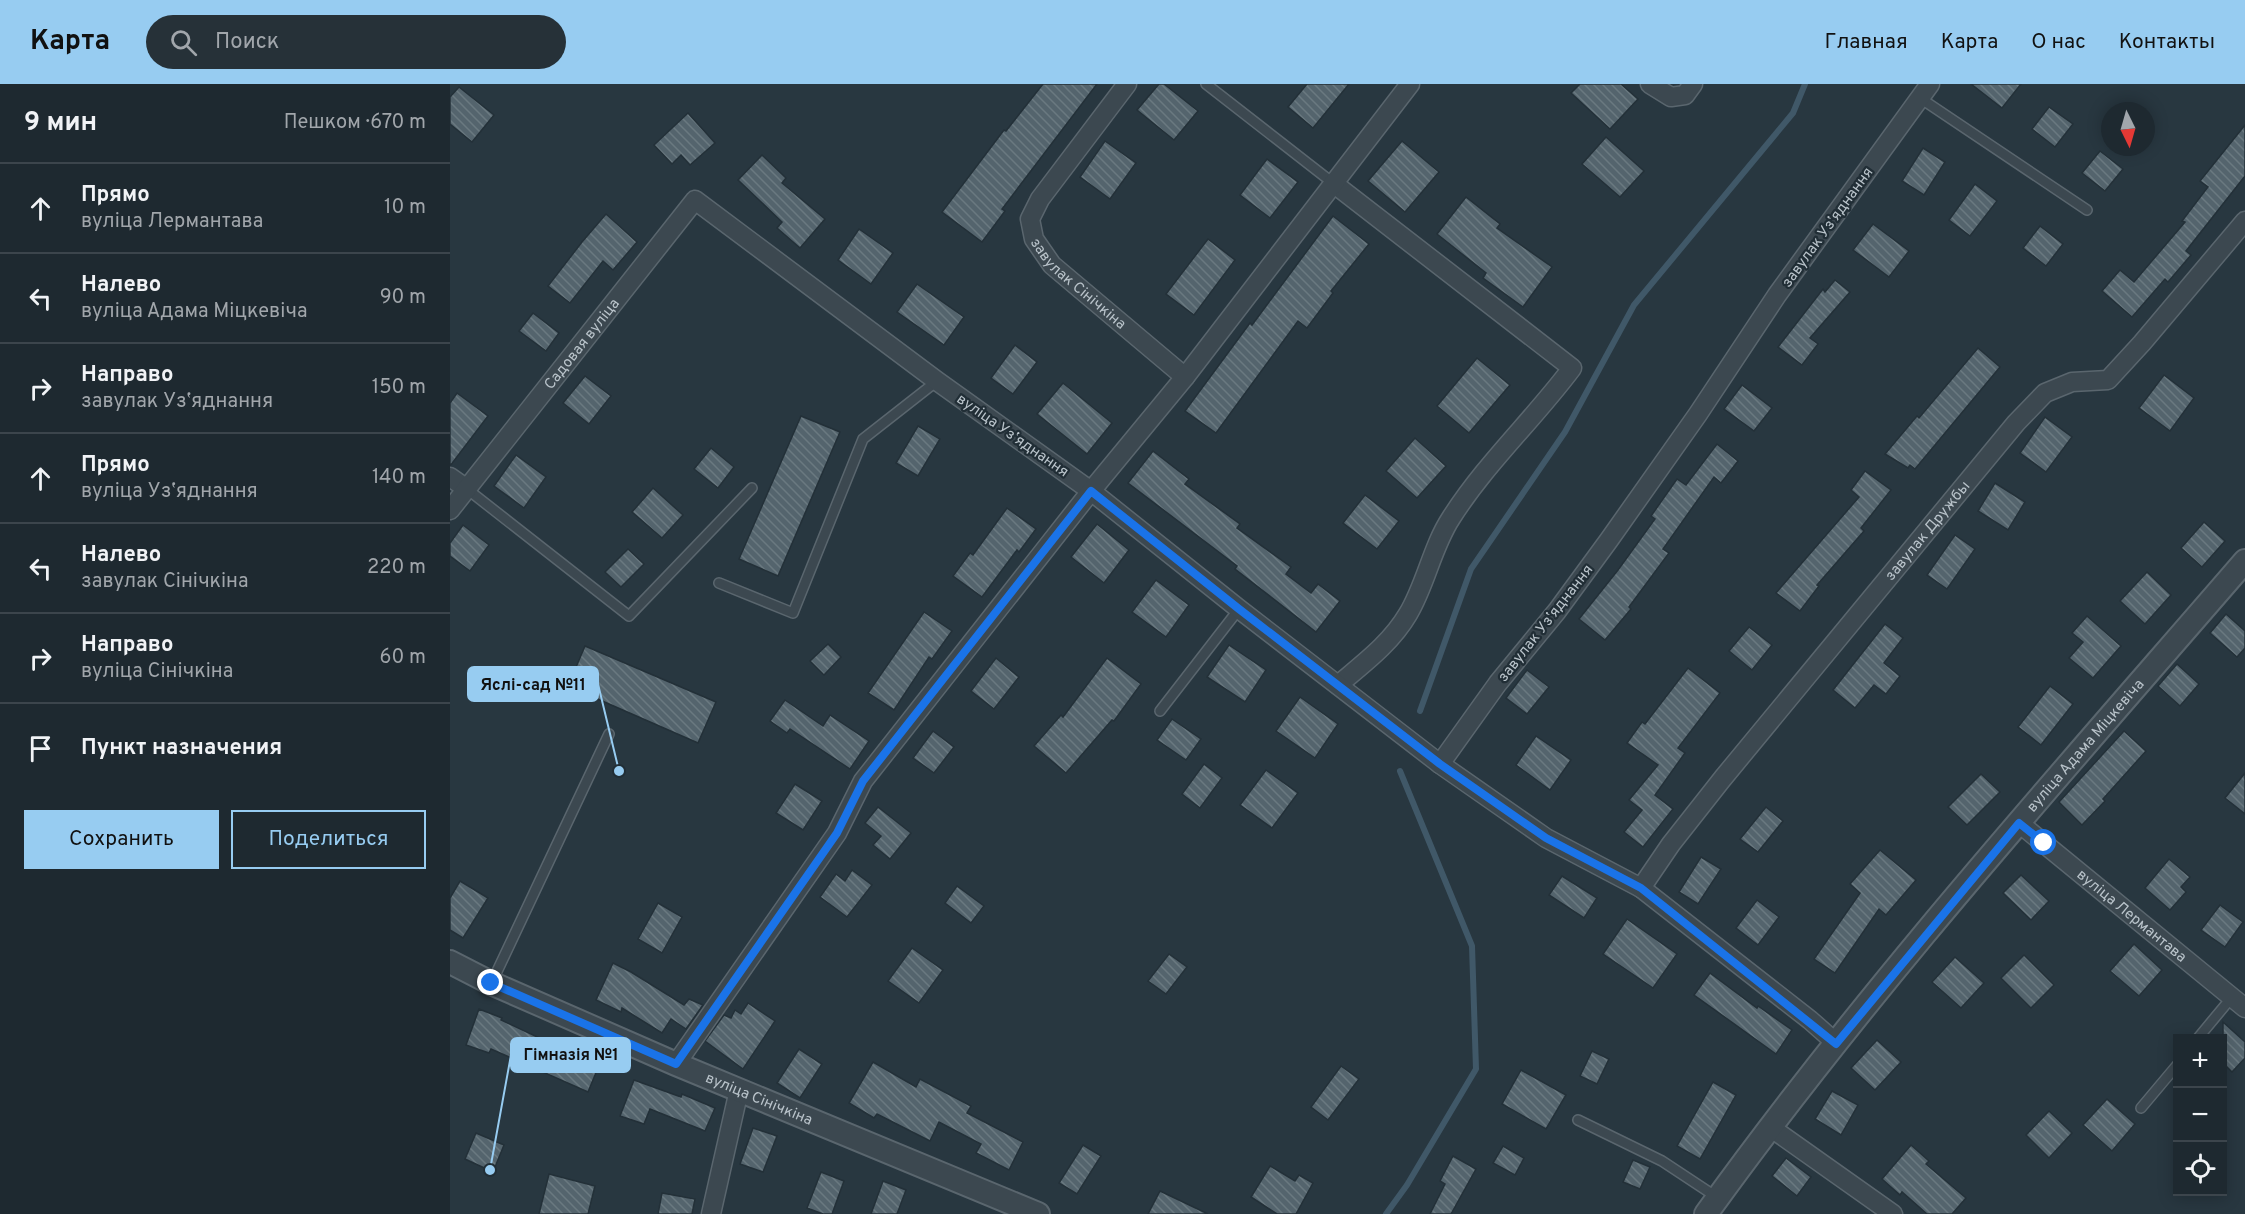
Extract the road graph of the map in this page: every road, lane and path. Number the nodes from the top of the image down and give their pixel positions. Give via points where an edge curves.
1 (1127, 84) edge
2 (1206, 84) edge
3 (1410, 84) edge
4 (1650, 84) edge
5 (1694, 84) edge
6 (1925, 91) edge
7 (1333, 183) junction
8 (694, 200) joint
9 (2087, 210) dead end
10 (2245, 221) edge
11 (1185, 377) junction
12 (937, 381) junction
13 (450, 477) edge
14 (752, 488) dead end
15 (467, 489) junction
16 (1091, 491) junction
17 (450, 510) edge
18 (2245, 561) edge
19 (719, 583) dead end
20 (1239, 609) junction
21 (1338, 685) junction
22 (1160, 711) dead end
23 (609, 734) dead end
24 (1440, 764) junction
25 (2019, 823) junction
26 (1641, 888) junction
27 (450, 962) edge
28 (491, 983) junction
29 (2239, 1002) edge
30 (2203, 1034) edge
31 (1836, 1044) junction
32 (676, 1064) junction
33 (2173, 1070) edge
34 (739, 1090) junction
35 (2141, 1108) dead end
36 (1578, 1120) dead end
37 (1770, 1127) junction
38 (1712, 1206) edge
39 (711, 1214) edge
40 (1038, 1214) edge
41 (1893, 1214) edge

1 - 11 street, завулак Сінічкіна via 1040,199 1030,219 1034,239 1052,265
2 - 7 lane
3 - 7 street
4 - 5 street via 1671,97 1685,95
6 - 9 lane
6 - 24 street, завулак Узʼяднання via 1777,295 1609,540
7 - 11 street
7 - 21 street via 1572,368 1483,473 1450,519 1409,612 1391,639
8 - 12 street, вуліца Узʼяднання
8 - 15 street, Садовая вуліца
10 - 26 street, завулак Дружбы via 2108,380 2072,382 2045,393 2016,423 1723,777
11 - 16 street
12 - 16 street, вуліца Узʼяднання
12 - 19 lane via 863,439 793,613
13 - 15 street
14 - 15 lane via 629,616
15 - 17 street, Садовая вуліца
16 - 20 street, вуліца Узʼяднання
16 - 32 street via 863,781 837,833
18 - 25 street, вуліца Адама Міцкевіча
20 - 21 street, вуліца Узʼяднання
20 - 22 lane
21 - 24 street, вуліца Узʼяднання
23 - 28 lane
24 - 26 street via 1546,838
25 - 29 street, вуліца Лермантава
25 - 31 street, вуліца Адама Міцкевіча
26 - 31 street
27 - 28 street, вуліца Сінічкіна
28 - 32 street, вуліца Сінічкіна
29 - 30 lane
31 - 37 street, вуліца Адама Міцкевіча
32 - 34 street, вуліца Сінічкіна
33 - 35 lane
34 - 39 street
34 - 40 street, вуліца Сінічкіна
36 - 38 lane via 1662,1161
37 - 38 street, вуліца Адама Міцкевіча
37 - 41 street

